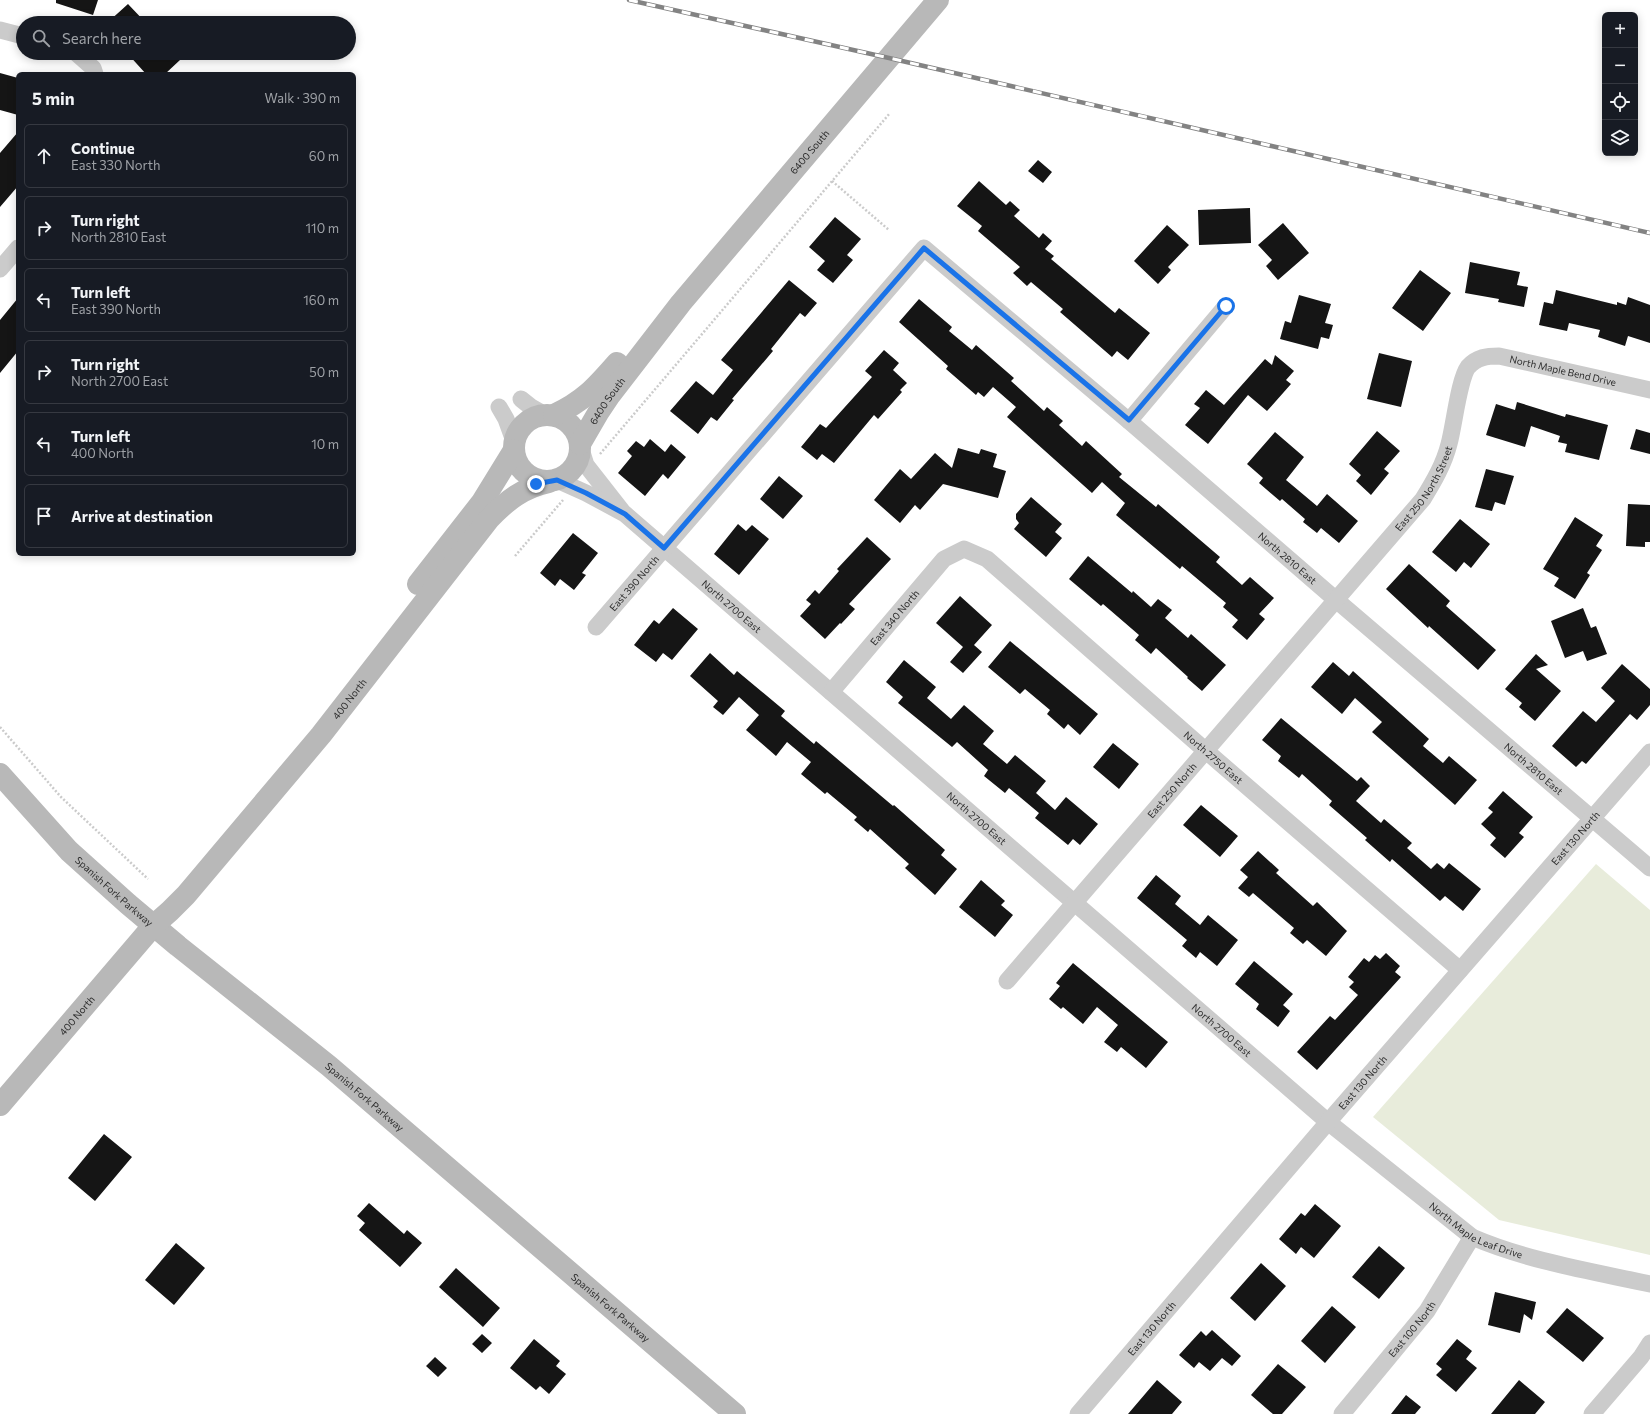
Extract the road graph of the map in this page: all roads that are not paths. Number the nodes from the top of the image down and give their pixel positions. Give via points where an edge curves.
1 (938, 0) edge
2 (0, 30) edge
3 (16, 34) edge
4 (84, 60) edge
5 (94, 72) edge
6 (924, 248) joint
7 (16, 250) edge
8 (0, 269) edge
9 (681, 303) junction
10 (1226, 306) dead end
11 (1476, 359) joint
12 (1650, 390) edge
13 (521, 399) dead end
14 (499, 407) dead end
15 (550, 415) junction
16 (1129, 420) junction
17 (514, 445) junction
18 (580, 445) junction
19 (553, 481) junction
20 (625, 514) junction
21 (664, 548) junction
22 (964, 549) joint
23 (1335, 599) junction
24 (596, 627) dead end
25 (831, 692) junction
26 (1206, 751) junction
27 (1650, 752) edge
28 (0, 774) edge
29 (1592, 819) junction
30 (1650, 868) edge
31 (1074, 903) junction
32 (153, 926) junction
33 (1460, 970) junction
34 (1007, 981) dead end
35 (0, 1105) edge
36 (1328, 1122) junction
37 (1472, 1237) junction
38 (1650, 1284) edge
39 (1650, 1343) edge
40 (735, 1414) edge
41 (1078, 1414) edge
42 (1342, 1414) edge
43 (1592, 1414) edge

1 - 9 main road, 6400 South
2 - 3 street
4 - 5 street
6 - 16 street, North 2810 East
6 - 21 street, East 390 North
7 - 8 street
9 - 15 main road, 6400 South via 638,341 594,390 570,408
9 - 18 main road, 6400 South via 610,395
10 - 16 street
11 - 12 street, North Maple Bend Drive via 1499,356
11 - 23 street, East 250 North Street via 1468,367 1463,380 1449,444 1439,473 1423,499
13 - 15 street via 531,407
14 - 17 street via 506,419
15 - 17 main road via 529,420 522,426
15 - 18 main road via 569,423 578,436
16 - 23 street, North 2810 East
17 - 19 main road via 515,458 524,473 540,481
17 - 32 main road, 400 North via 482,502 334,694 172,888
18 - 19 main road via 580,455 574,467 565,476
18 - 20 street, North 2700 East via 584,461 591,473
19 - 20 street, North 2700 East via 586,493
19 - 32 main road, 400 North via 536,484 518,494 489,519 321,734 186,895
20 - 21 street, North 2700 East
21 - 24 street, East 390 North
21 - 25 street, North 2700 East
22 - 25 street, East 340 North via 944,559
22 - 26 street, North 2750 East via 987,559
23 - 26 street, East 250 North
23 - 29 street, North 2810 East
25 - 31 street, North 2700 East
26 - 31 street, East 250 North
26 - 33 street, North 2750 East
27 - 29 street, East 130 North
28 - 32 main road, Spanish Fork Parkway via 69,851
29 - 30 street, North 2810 East
29 - 33 street, East 130 North
31 - 34 street, East 250 North
31 - 36 street, North 2700 East
32 - 35 main road, 400 North
32 - 40 main road, Spanish Fork Parkway via 329,1066
33 - 36 street, East 130 North
36 - 37 street, North Maple Leaf Drive
36 - 41 street, East 130 North
37 - 38 street, North Maple Leaf Drive via 1496,1248 1521,1255
37 - 42 street, East 100 North via 1427,1312
39 - 43 street

